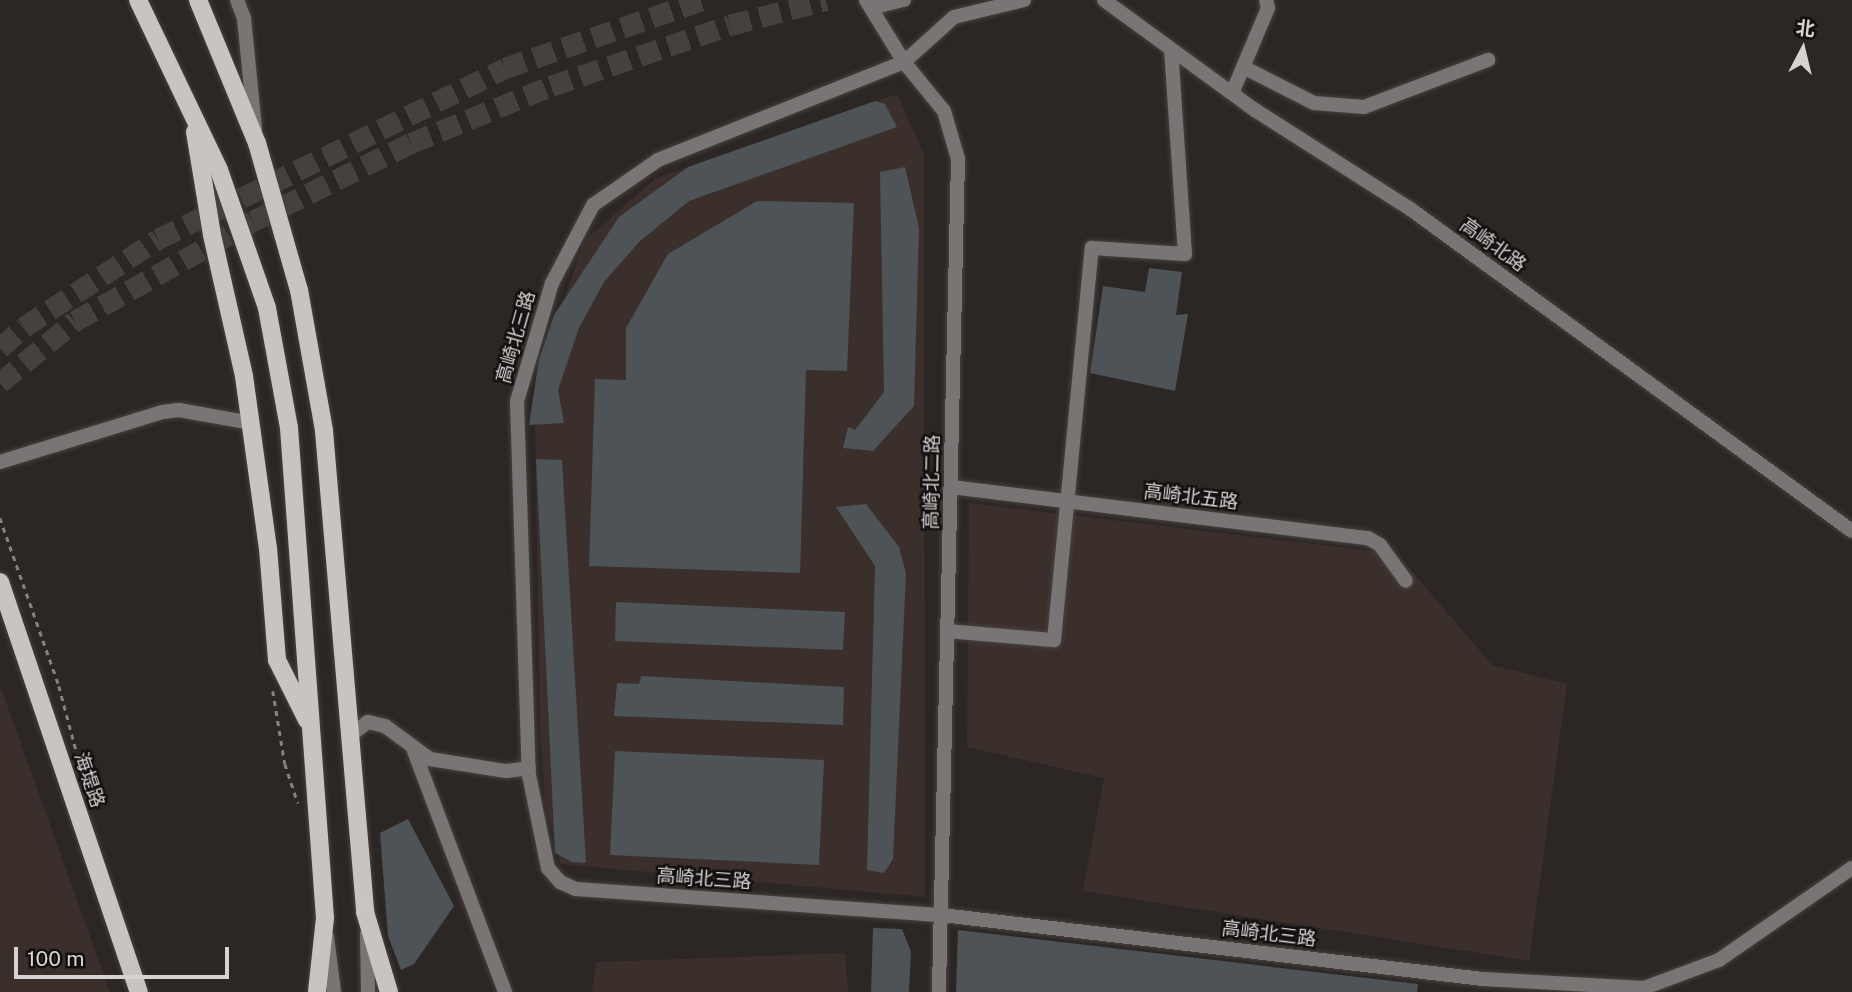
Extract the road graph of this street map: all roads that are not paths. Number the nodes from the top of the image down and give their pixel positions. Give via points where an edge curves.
1 (138, 0) edge
2 (198, 0) edge
3 (237, 0) edge
4 (904, 0) edge
5 (1024, 0) edge
6 (1104, 0) edge
7 (1266, 0) edge
8 (868, 4) edge
9 (1171, 50) junction
10 (1488, 60) dead end
11 (904, 62) junction
12 (1243, 67) junction
13 (1233, 91) junction
14 (192, 115) junction
15 (257, 143) junction
16 (251, 423) junction
17 (0, 462) edge
18 (951, 487) junction
19 (1066, 500) junction
20 (1852, 531) edge
21 (1406, 581) dead end
22 (0, 582) edge
23 (0, 609) edge
24 (948, 631) junction
25 (312, 730) junction
26 (352, 734) junction
27 (414, 751) junction
28 (529, 768) junction
29 (1852, 868) edge
30 (365, 912) junction
31 (942, 915) junction
32 (325, 918) junction
33 (1529, 988) edge
34 (1618, 990) edge
35 (137, 991) edge
36 (317, 992) edge
37 (334, 992) edge
38 (368, 992) edge
39 (389, 992) edge
40 (505, 992) edge
41 (939, 992) edge

1 - 14 main road
2 - 15 main road
3 - 15 street via 244,18
4 - 8 street
5 - 11 street via 954,17
6 - 9 street, 高崎北路
7 - 12 street via 1268,8
8 - 11 street, 高崎北二路
9 - 13 street, 高崎北路
9 - 19 street via 1185,254 1092,248
10 - 12 street via 1364,107 1314,103
11 - 18 street, 高崎北二路 via 944,111 958,159
11 - 28 street, 高崎北三路 via 658,160 593,205 552,283 517,401
12 - 13 street
13 - 20 street, 高崎北路 via 1409,208
14 - 16 main road
14 - 25 main road via 219,170 270,321 289,428
15 - 26 main road via 299,290 324,431
16 - 17 street via 179,410 163,412
16 - 25 main road via 277,660
18 - 19 street, 高崎北五路
18 - 24 street, 高崎北二路
19 - 21 street, 高崎北五路 via 1368,538 1386,551
19 - 24 street via 1054,640
22 - 35 main road, 海堤路
23 - 35 main road, 海堤路
24 - 31 street, 高崎北二路
25 - 32 main road
26 - 27 street via 368,722 385,726
26 - 30 main road
27 - 28 street via 430,759 486,768
27 - 40 street
28 - 31 street, 高崎北三路 via 548,868 576,889
29 - 34 street, 高崎北三路 via 1719,960 1644,988
30 - 38 street
30 - 39 main road
31 - 33 street, 高崎北三路
31 - 41 street, 高崎北二路
32 - 36 main road
32 - 37 street
33 - 34 street, 高崎北三路

